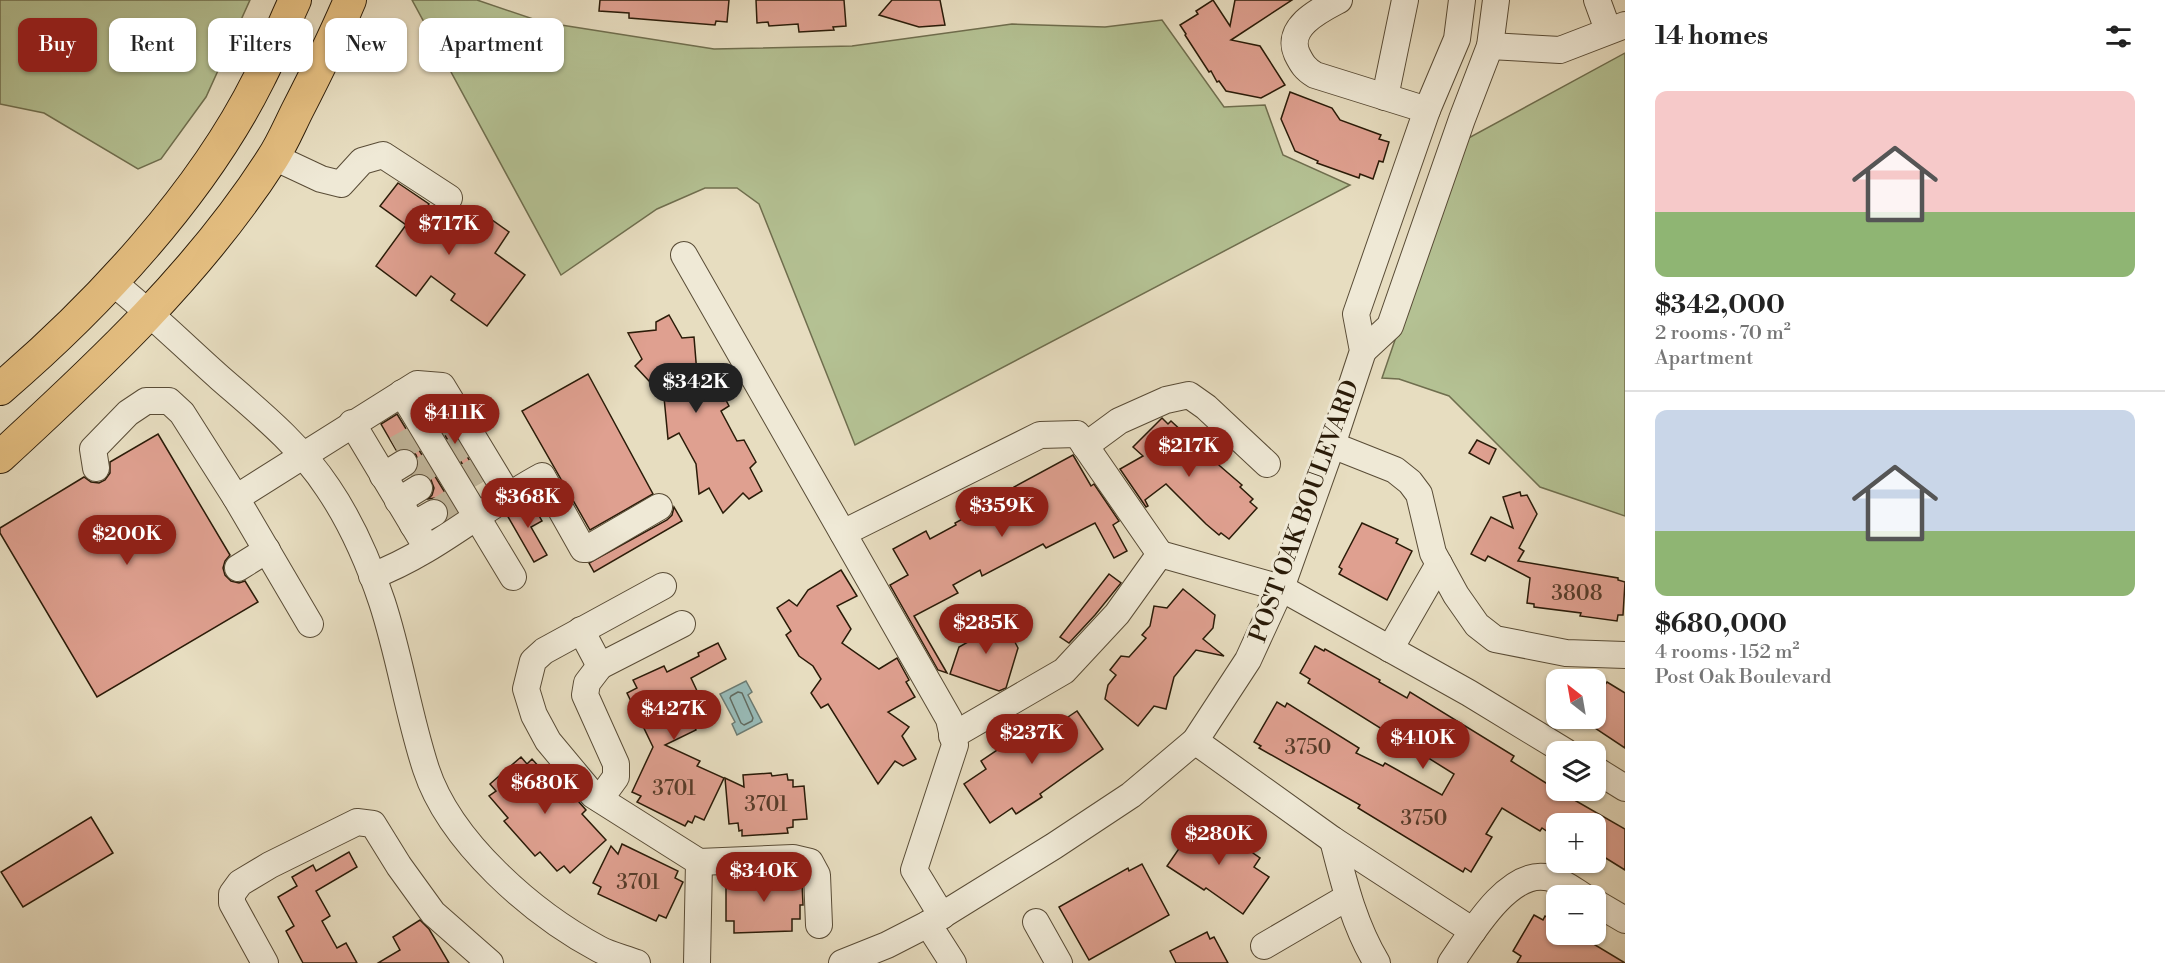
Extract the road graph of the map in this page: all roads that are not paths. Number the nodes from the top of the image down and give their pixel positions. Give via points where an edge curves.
1 (295, 0) edge
2 (350, 0) edge
3 (1339, 0) edge
4 (1405, 0) edge
5 (1462, 0) edge
6 (1496, 0) edge
7 (1597, 0) edge
8 (1616, 28) edge
9 (1490, 46) junction
10 (1385, 97) junction
11 (1427, 110) junction
12 (274, 157) junction
13 (449, 198) dead end
14 (684, 255) dead end
15 (112, 282) junction
16 (150, 313) junction
17 (1363, 351) junction
18 (0, 389) edge
19 (402, 393) junction
20 (352, 423) junction
21 (1332, 445) junction
22 (1085, 446) junction
23 (304, 454) junction
24 (0, 457) edge
25 (94, 459) dead end
26 (1267, 464) dead end
27 (438, 465) junction
28 (508, 495) junction
29 (236, 498) junction
30 (659, 507) dead end
31 (476, 518) junction
32 (843, 533) junction
33 (427, 548) junction
34 (267, 550) junction
35 (1160, 554) junction
36 (1439, 564) junction
37 (238, 568) dead end
38 (372, 576) junction
39 (513, 577) dead end
40 (663, 586) dead end
41 (1281, 588) junction
42 (310, 624) dead end
43 (682, 624) dead end
44 (581, 630) junction
45 (1390, 649) junction
46 (1625, 655) edge
47 (600, 666) junction
48 (952, 736) junction
49 (1195, 741) junction
50 (1548, 741) edge
51 (1606, 776) edge
52 (1625, 788) edge
53 (600, 799) junction
54 (1333, 840) junction
55 (699, 862) junction
56 (1561, 885) edge
57 (1348, 897) junction
58 (1606, 909) edge
59 (935, 920) junction
60 (1625, 920) edge
61 (1036, 922) dead end
62 (819, 925) dead end
63 (1473, 931) junction
64 (1264, 946) dead end
65 (623, 961) edge
66 (265, 963) edge
67 (490, 963) edge
68 (697, 963) edge
69 (842, 963) edge
70 (953, 963) edge
71 (1059, 963) edge
72 (1377, 963) edge
73 (1451, 963) edge

1 - 15 main road via 259,80 221,144 175,210
2 - 12 main road
3 - 10 street via 1315,13 1298,29 1295,50 1305,69 1315,75
4 - 10 street
5 - 11 street, POST OAK BOULEVARD via 1457,39
6 - 9 street, POST OAK BOULEVARD
7 - 8 street
8 - 9 street via 1560,50
9 - 17 street, POST OAK BOULEVARD via 1390,326
10 - 11 street
11 - 17 street, POST OAK BOULEVARD via 1356,314
12 - 13 street via 341,184 362,161 383,155
12 - 16 main road via 236,213
14 - 32 street
15 - 16 street
15 - 18 main road via 41,354
16 - 23 street
16 - 24 main road
17 - 21 street, POST OAK BOULEVARD
19 - 20 street
19 - 27 street
19 - 27 street via 417,384 442,386
20 - 23 street
20 - 27 street
21 - 36 street via 1395,470 1410,482 1419,494
21 - 41 street, POST OAK BOULEVARD
22 - 26 street via 1119,421 1166,400 1189,395
22 - 32 street via 1077,434 1040,435
22 - 35 street
23 - 29 street
23 - 38 street via 329,488
25 - 29 street via 128,413 146,401 169,401 182,413
27 - 28 street
27 - 31 street
27 - 33 street
28 - 30 street via 542,476 583,549
28 - 31 street
29 - 34 street
31 - 33 street
31 - 39 street
32 - 48 street via 949,718
33 - 38 street via 395,568
34 - 37 street
34 - 42 street
35 - 41 street
35 - 48 street via 1117,614 1064,671
36 - 45 street
36 - 46 street via 1478,625 1495,639 1566,653
38 - 65 street via 426,770 439,799 484,859 526,901
40 - 44 street
41 - 45 street
41 - 49 street, POST OAK BOULEVARD via 1248,660
43 - 47 street
44 - 47 street
44 - 53 street via 533,661 526,689 548,741
45 - 50 street
47 - 53 street via 587,683 585,695 616,764 616,777
48 - 59 street via 955,745 914,870
49 - 54 street
49 - 59 street, POST OAK BOULEVARD via 1131,795
51 - 52 street
53 - 55 street
54 - 57 street
54 - 63 street
55 - 62 street via 793,858 810,862 817,875
55 - 68 street
56 - 63 street via 1545,877 1529,879 1503,893
57 - 64 street
57 - 72 street via 1359,930
58 - 60 street
59 - 69 street, POST OAK BOULEVARD
59 - 70 street
61 - 71 street
63 - 73 street
66 - 67 street via 232,903 232,894 240,883 270,865 357,822 373,824 433,913

